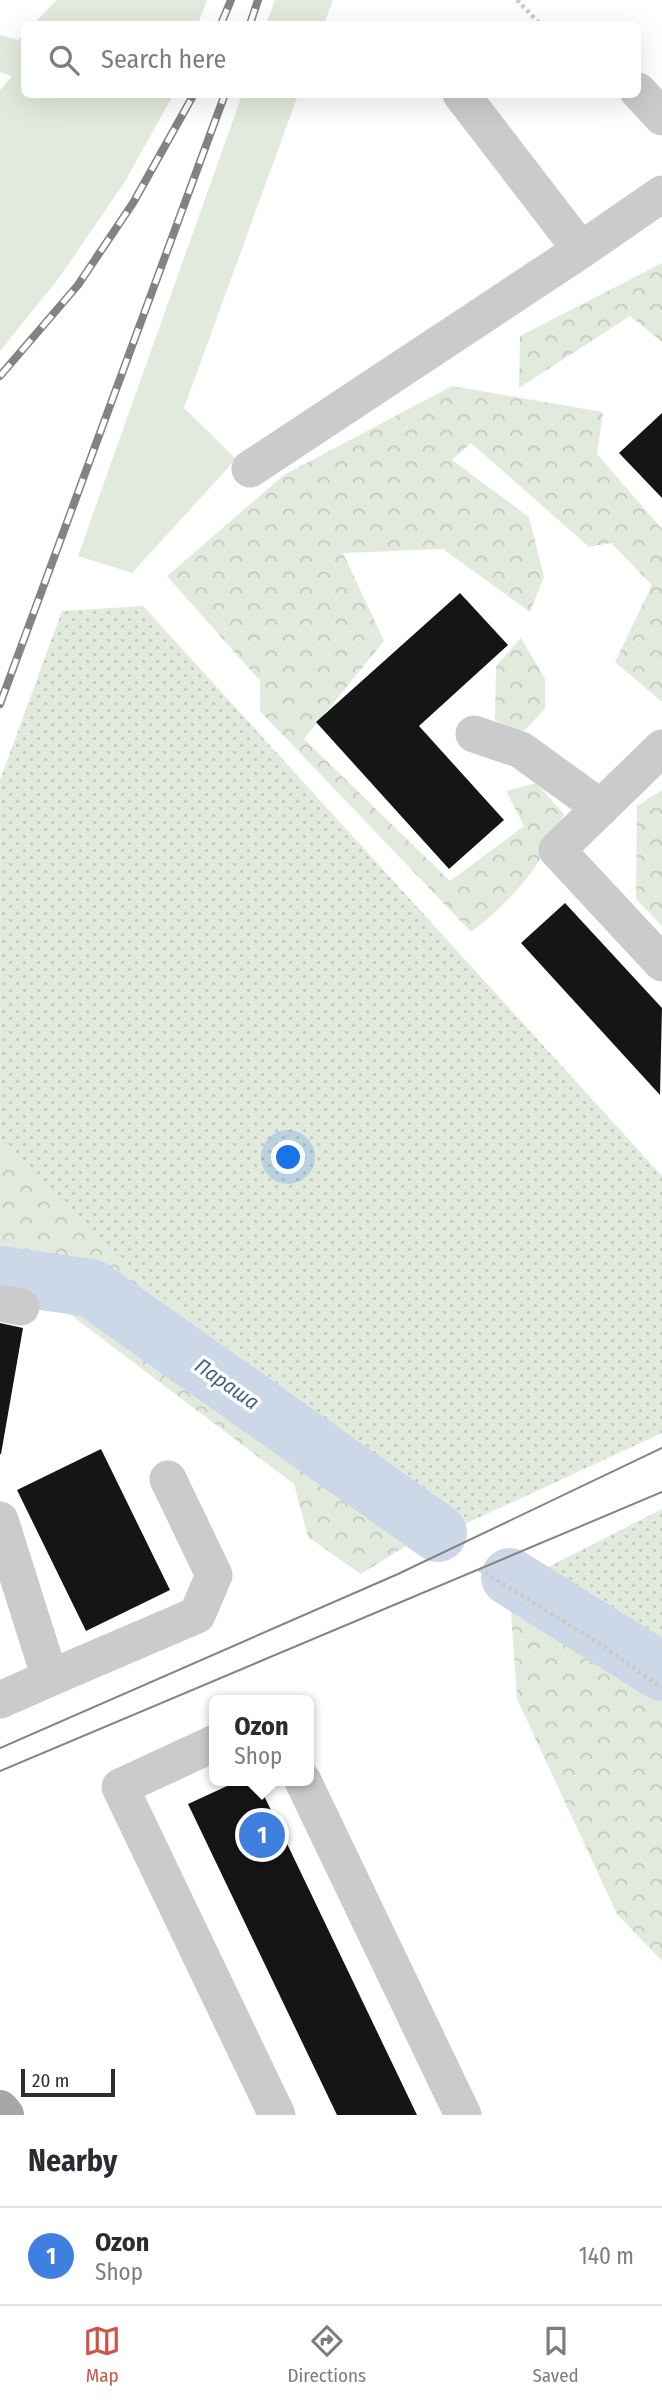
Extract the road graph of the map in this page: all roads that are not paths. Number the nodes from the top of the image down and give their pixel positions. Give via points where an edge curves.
1 (641, 93) edge
2 (464, 98) edge
3 (662, 117) edge
4 (662, 194) edge
5 (581, 250) junction
6 (250, 469) dead end
7 (474, 734) dead end
8 (662, 748) edge
9 (601, 808) junction
10 (662, 963) edge
11 (168, 1479) dead end
12 (1, 1520) edge
13 (50, 1678) junction
14 (0, 1700) edge
15 (209, 1745) edge
16 (305, 1786) edge
17 (0, 2109) edge
18 (5, 2115) edge
19 (277, 2115) edge
20 (463, 2115) edge

1 - 3 street
2 - 5 street
4 - 5 street
5 - 6 street
7 - 9 street via 521,750
8 - 9 street
9 - 10 street via 557,850
11 - 13 street via 214,1575 197,1615
12 - 13 street
13 - 14 street
15 - 19 street via 121,1787
16 - 20 street
17 - 18 main road

